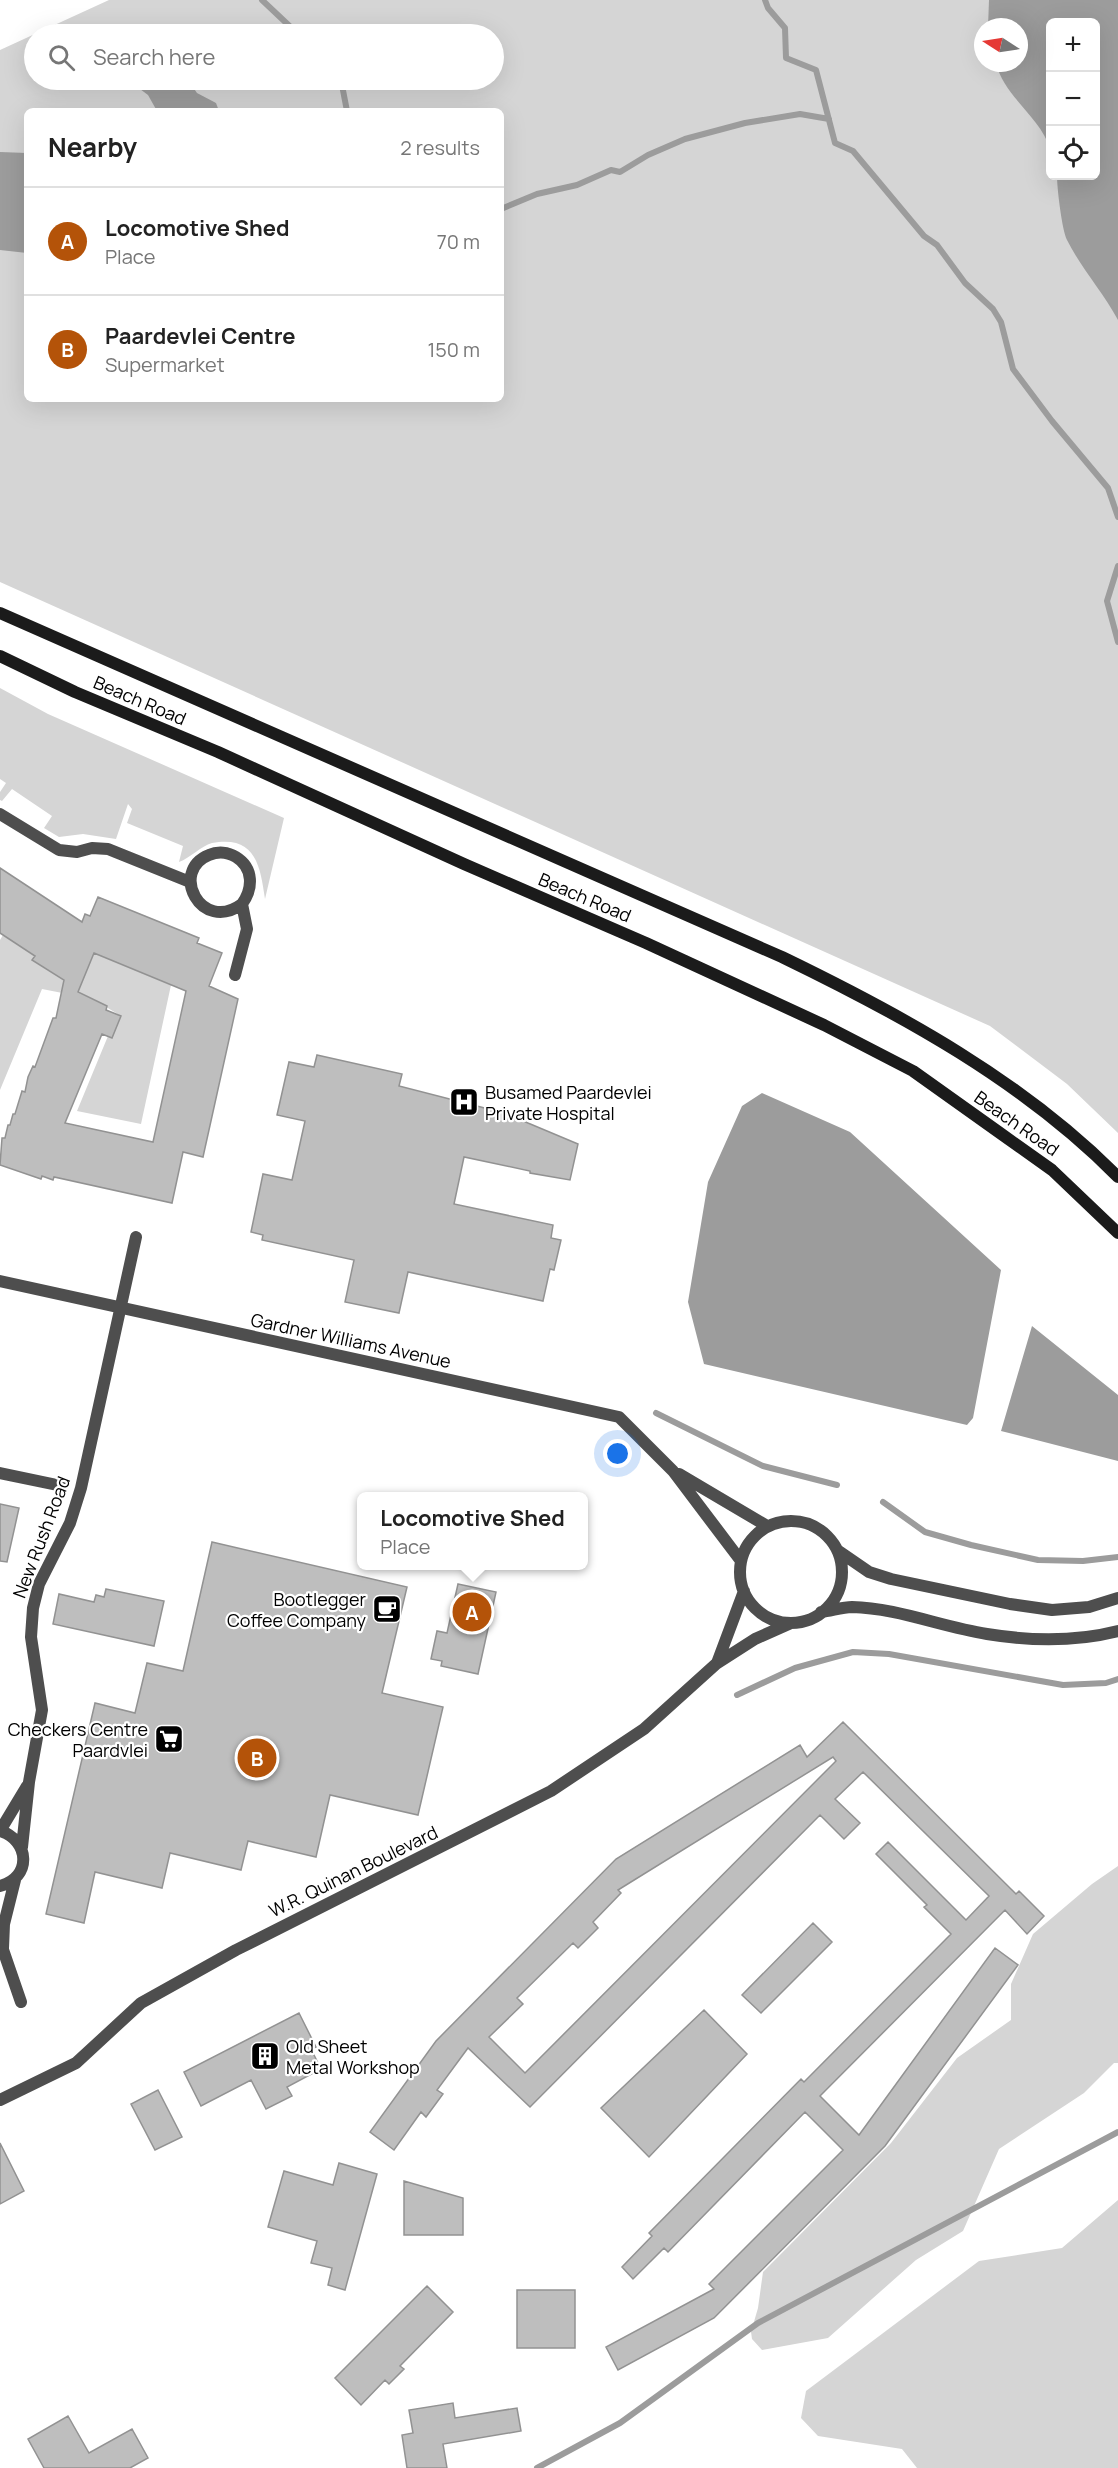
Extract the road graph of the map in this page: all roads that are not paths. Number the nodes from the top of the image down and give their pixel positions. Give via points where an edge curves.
1 (0, 613) edge
2 (0, 656) edge
3 (0, 814) edge
4 (190, 882) junction
5 (242, 904) junction
6 (235, 975) dead end
7 (1118, 1177) edge
8 (1118, 1233) edge
9 (136, 1237) dead end
10 (0, 1281) edge
11 (121, 1308) junction
12 (673, 1471) junction
13 (0, 1473) edge
14 (62, 1486) dead end
15 (767, 1526) junction
16 (837, 1550) junction
17 (741, 1562) junction
18 (744, 1591) junction
19 (1118, 1598) edge
20 (821, 1612) junction
21 (791, 1623) junction
22 (1118, 1631) edge
23 (716, 1664) junction
24 (29, 1782) junction
25 (0, 1831) edge
26 (22, 1847) junction
27 (15, 1880) junction
28 (0, 1886) edge
29 (1, 1945) edge
30 (21, 2002) dead end
31 (0, 2100) edge

1 - 7 main road, Beach Road via 850,990 989,1071 1089,1148
2 - 8 main road, Beach Road via 824,1025 913,1071 1052,1170
3 - 4 street via 59,850 108,849
4 - 5 street via 195,899 209,910 226,912
4 - 5 street via 197,863 204,857 224,852 233,855 247,868 250,877 248,896
5 - 6 street via 247,929
9 - 11 street, New Rush Road
10 - 11 street, Gardner Williams Avenue
11 - 12 street, Gardner Williams Avenue via 619,1417
11 - 24 street, New Rush Road via 81,1488 70,1523 35,1597 31,1637 42,1710
12 - 15 street, Gardner Williams Avenue
12 - 17 street, Gardner Williams Avenue
13 - 14 street
15 - 16 street via 799,1521 815,1527
15 - 17 street via 750,1541
16 - 19 street via 869,1572 891,1580 1010,1604 1052,1610 1089,1607
16 - 20 street via 842,1567 840,1584 833,1600
17 - 18 street, W.R. Quinan Boulevard
18 - 21 street via 762,1614
18 - 23 street, W.R. Quinan Boulevard
20 - 21 street, W.R. Quinan Boulevard
20 - 22 street, W.R. Quinan Boulevard via 850,1607 873,1609 987,1634 1044,1640 1090,1638
21 - 23 street, W.R. Quinan Boulevard via 755,1639
23 - 31 street, W.R. Quinan Boulevard via 644,1729 551,1791 217,1960 128,2013 76,2063
24 - 25 street, New Rush Road
24 - 26 street, New Rush Road
25 - 26 street, New Rush Road via 9,1833
26 - 27 street, New Rush Road via 24,1864
27 - 28 street
27 - 29 street, New Rush Road
29 - 30 street, New Rush Road

